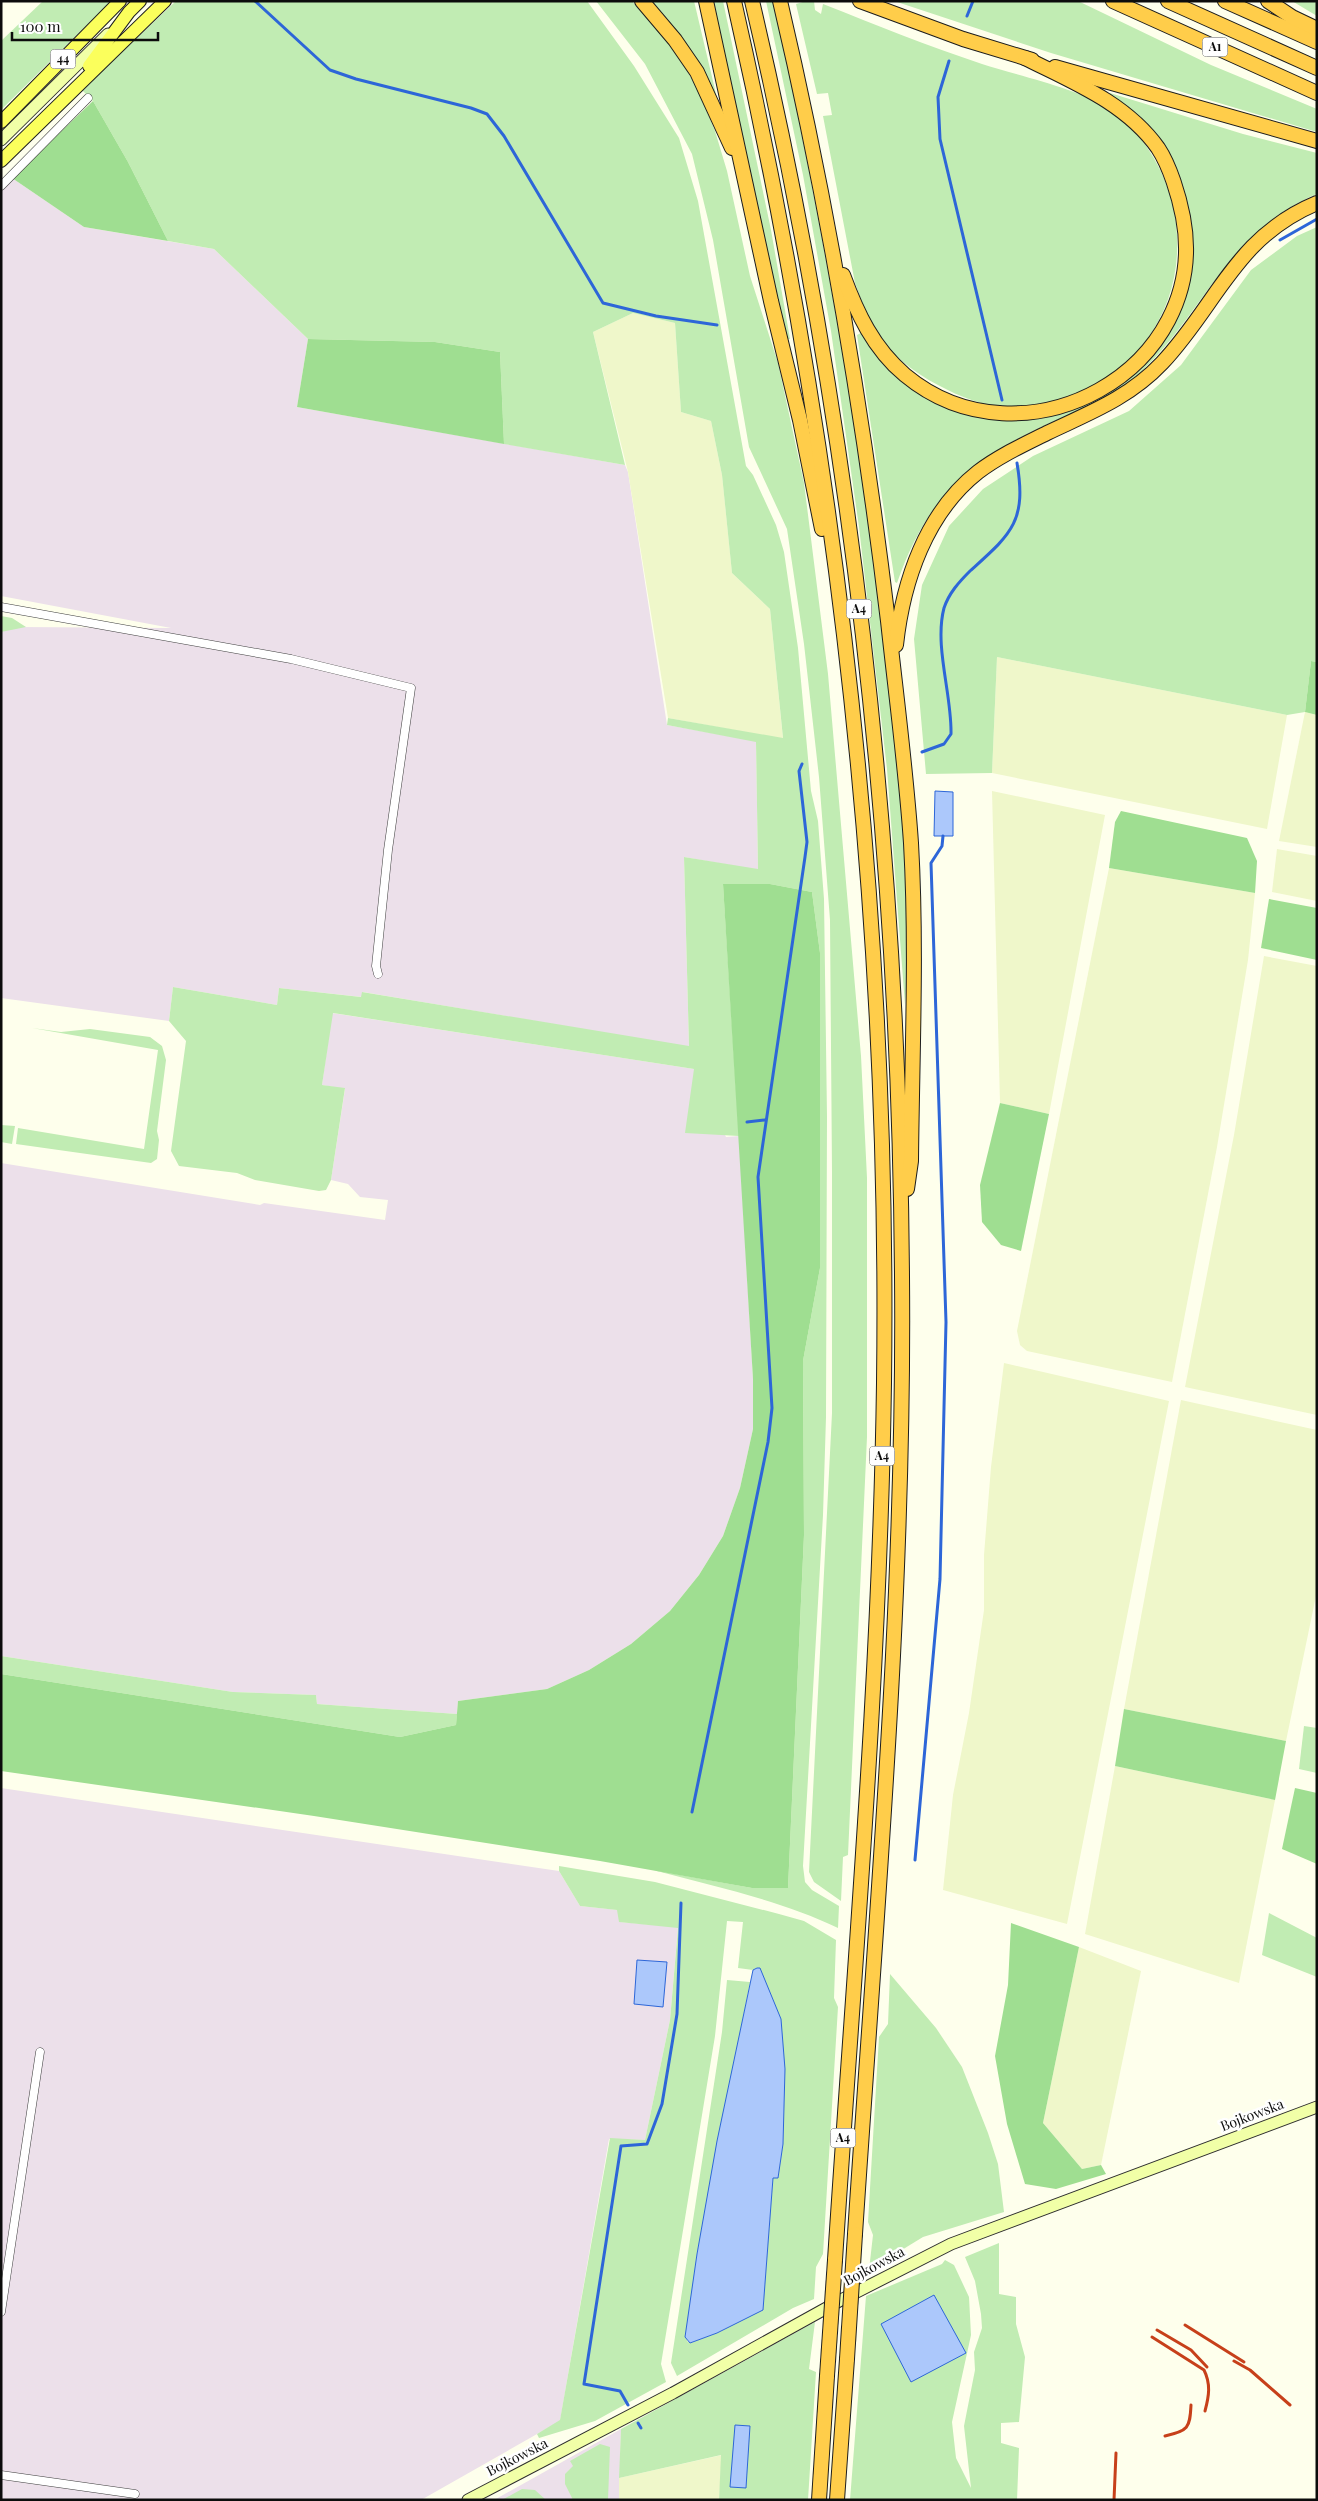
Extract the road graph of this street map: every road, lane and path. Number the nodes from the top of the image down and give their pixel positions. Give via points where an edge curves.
1 (120, 1) edge
2 (140, 1) edge
3 (165, 1) edge
4 (642, 1) edge
5 (706, 1) edge
6 (734, 1) edge
7 (752, 1) edge
8 (780, 1) edge
9 (860, 1) edge
10 (1113, 1) edge
11 (1168, 1) edge
12 (1225, 1) edge
13 (1268, 1) edge
14 (129, 12) junction
15 (1317, 29) edge
16 (1317, 42) edge
17 (1025, 58) junction
18 (1317, 68) edge
19 (1317, 93) edge
20 (88, 98) dead end
21 (52, 110) junction
22 (1, 122) edge
23 (1, 140) edge
24 (1317, 141) edge
25 (1, 161) edge
26 (743, 171) junction
27 (1, 186) edge
28 (1317, 203) edge
29 (830, 239) junction
30 (1, 607) edge
31 (846, 650) junction
32 (893, 668) junction
33 (378, 974) dead end
34 (902, 1224) junction
35 (40, 2052) dead end
36 (1317, 2107) edge
37 (1, 2312) edge
38 (1, 2475) edge
39 (135, 2494) dead end
40 (468, 2500) edge
41 (819, 2500) edge
42 (837, 2500) edge

1 - 22 main road, 44
2 - 14 main road, 44
3 - 21 main road
4 - 26 highway via 697,72
5 - 26 highway
6 - 31 highway, A4 via 788,256 822,466
7 - 34 highway, A4 via 807,262 858,597 885,866
8 - 29 highway
9 - 17 highway
10 - 19 highway, A1
11 - 18 highway, A1
12 - 16 highway
13 - 15 highway
14 - 21 main road, 44
14 - 23 street
17 - 24 highway
17 - 29 highway via 1125,113 1159,149 1179,196 1186,260 1179,290 1170,318 1147,352 1126,373 1101,391 1046,411 998,413 973,410 946,400 905,375 874,342 861,322
20 - 27 street
21 - 25 main road, 44
26 - 31 highway via 800,420
28 - 32 highway via 1258,240 1234,266 1162,362 1138,386 1108,405 1007,453 958,491 936,519 916,555 902,600
29 - 32 highway via 865,448
30 - 33 street via 291,659 411,688 388,850 376,966
31 - 41 highway, A4, bridge via 869,902 878,1051 884,1379 880,1530 861,1861
32 - 34 highway via 908,801 913,910 911,1161
34 - 42 highway, A4, bridge via 897,1556
35 - 37 street
36 - 40 street, Bojkowska via 950,2244
38 - 39 street

